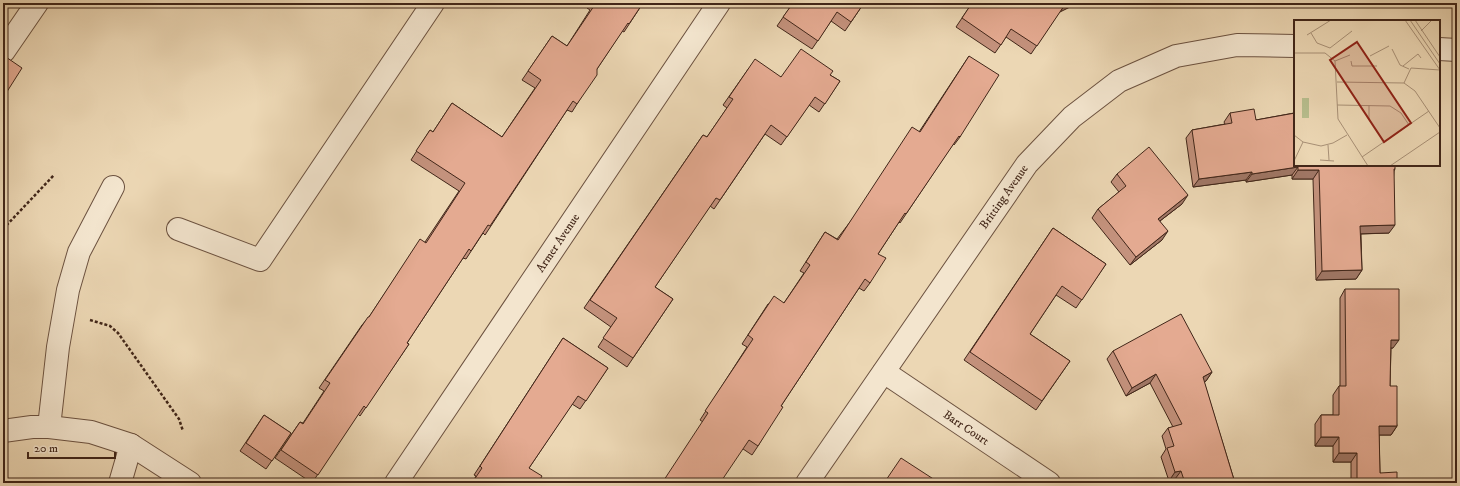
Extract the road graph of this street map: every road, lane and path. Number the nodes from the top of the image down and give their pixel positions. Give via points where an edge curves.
1 (37, 3) edge
2 (434, 3) edge
3 (719, 3) edge
4 (1294, 46) edge
5 (1440, 49) edge
6 (3, 50) edge
7 (1457, 50) edge
8 (54, 175) dead end
9 (113, 187) dead end
10 (178, 229) dead end
11 (3, 230) edge
12 (64, 315) junction
13 (884, 372) junction
14 (49, 427) junction
15 (3, 431) edge
16 (183, 431) dead end
17 (131, 445) junction
18 (120, 483) edge
19 (190, 483) edge
20 (396, 483) edge
21 (807, 483) edge
22 (1049, 483) edge

1 - 6 street
2 - 10 street via 260,260
3 - 20 street, Armer Avenue
4 - 13 street, Britting Avenue via 1238,45 1176,56 1119,81 1072,117 1027,164
5 - 7 street
8 - 11 path
9 - 12 street via 79,252
12 - 14 street
12 - 16 path via 93,320 110,326 118,333 179,419
13 - 21 street, Britting Avenue
13 - 22 street, Barr Court
14 - 15 street
14 - 17 street via 91,432
17 - 18 street
17 - 19 street

